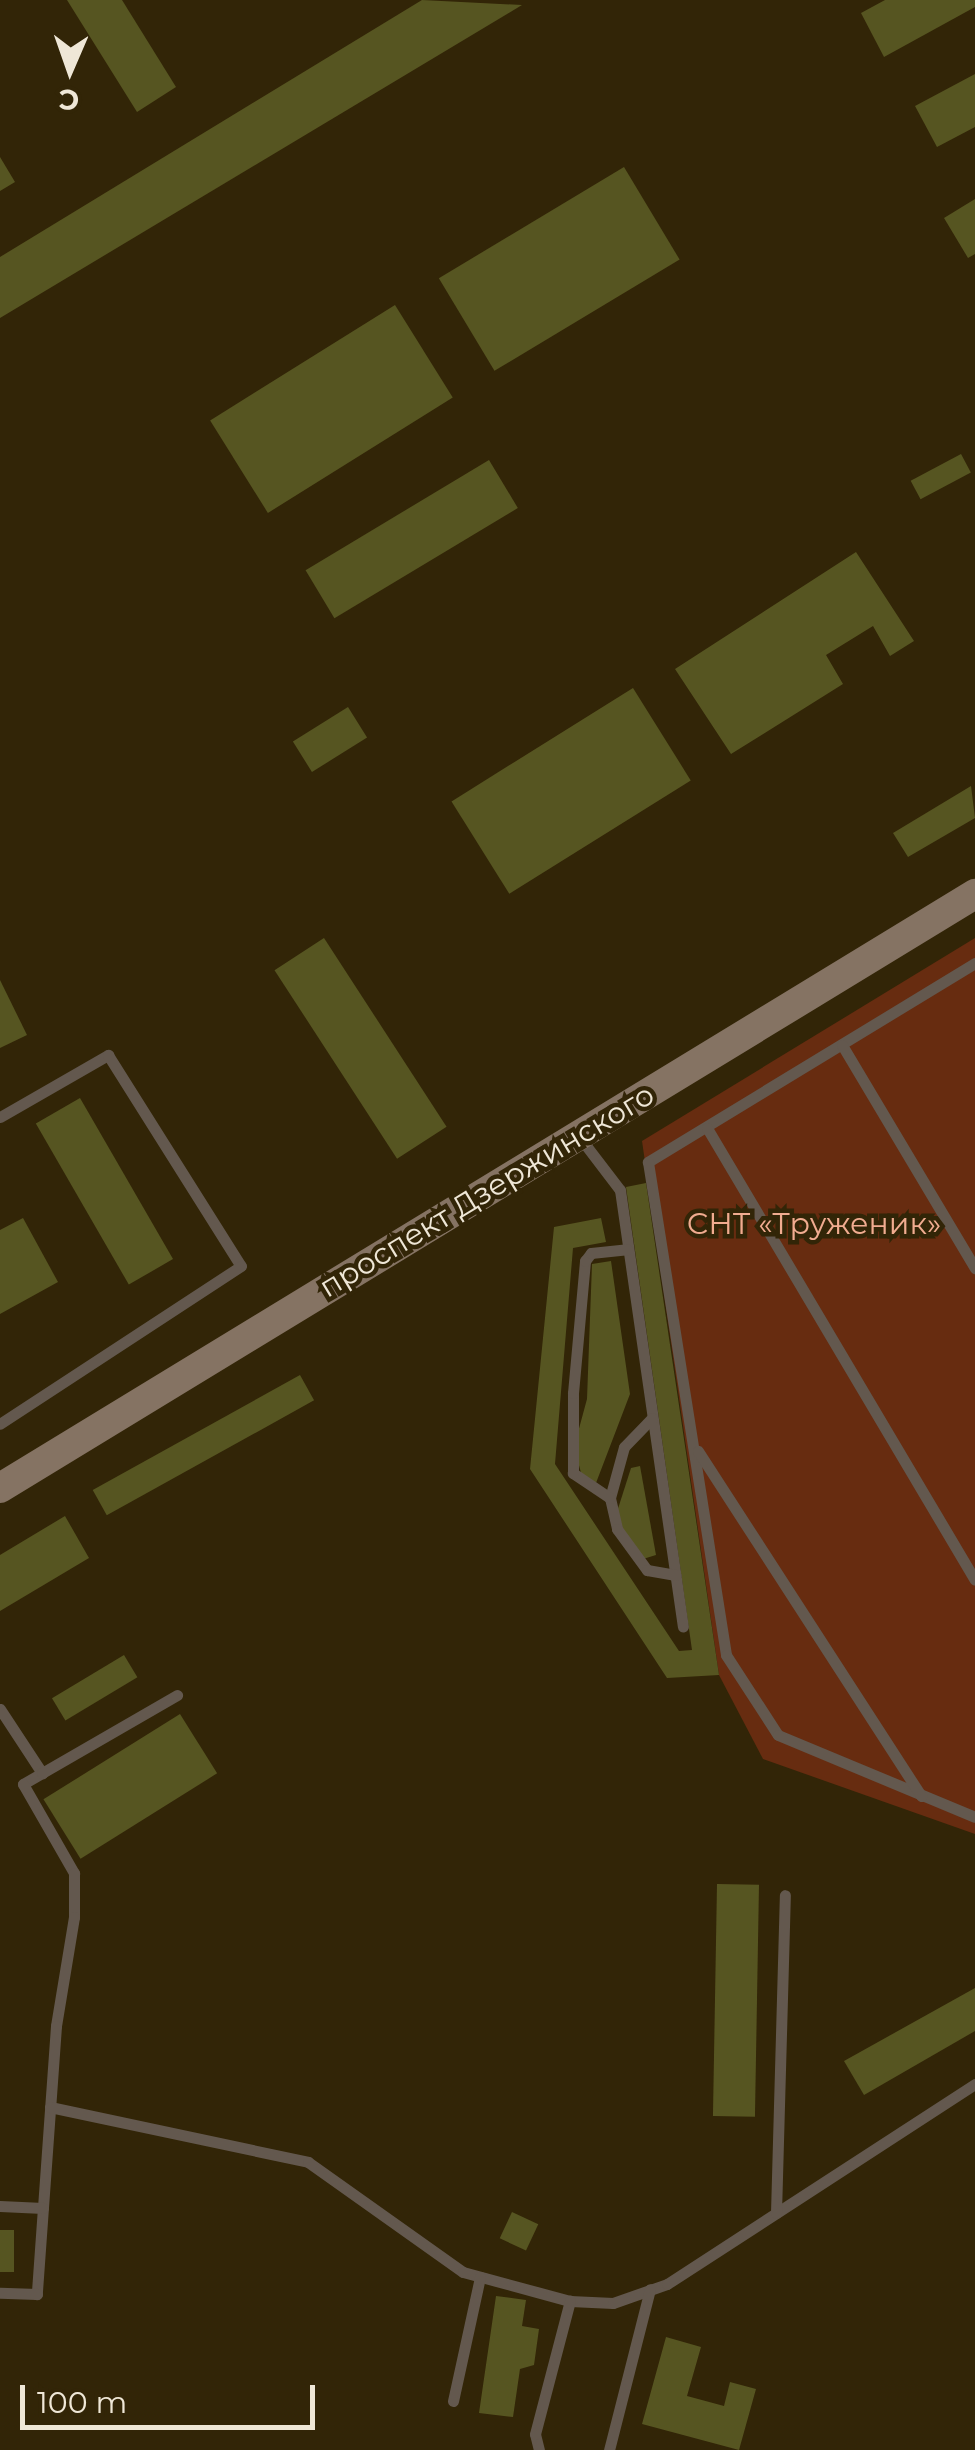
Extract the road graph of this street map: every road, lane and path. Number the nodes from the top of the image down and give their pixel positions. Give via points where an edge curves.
1 (975, 894) edge
2 (975, 963) edge
3 (842, 1045) junction
4 (0, 1117) edge
5 (707, 1128) junction
6 (579, 1135) junction
7 (627, 1248) junction
8 (975, 1268) edge
9 (652, 1418) junction
10 (0, 1424) edge
11 (696, 1447) junction
12 (0, 1488) edge
13 (610, 1498) junction
14 (676, 1575) junction
15 (975, 1580) edge
16 (683, 1626) dead end
17 (177, 1695) dead end
18 (0, 1709) edge
19 (42, 1773) junction
20 (921, 1796) junction
21 (975, 1816) edge
22 (784, 1895) dead end
23 (975, 2084) edge
24 (50, 2107) junction
25 (0, 2206) edge
26 (43, 2208) junction
27 (776, 2213) junction
28 (480, 2277) junction
29 (650, 2290) junction
30 (0, 2293) edge
31 (570, 2301) junction
32 (454, 2400) dead end
33 (539, 2450) edge
34 (609, 2450) edge

1 - 6 main road, проспект Дзержинского
2 - 3 lane
3 - 5 lane
3 - 8 lane
4 - 10 lane via 108,1055 242,1266
5 - 11 lane via 648,1162
5 - 15 lane
6 - 7 lane via 620,1190
6 - 12 main road, проспект Дзержинского
7 - 9 lane
7 - 13 lane via 591,1252 585,1261 573,1393 573,1473
9 - 13 lane via 624,1447
9 - 14 lane
11 - 20 lane
11 - 20 lane via 726,1655 778,1734
13 - 14 lane via 616,1529 647,1570
14 - 16 lane
17 - 19 lane
18 - 19 lane
19 - 24 lane via 23,1784 74,1873
20 - 21 lane
22 - 27 lane
23 - 27 lane
24 - 26 lane
24 - 28 lane via 308,2162 358,2191 410,2242
25 - 26 lane
26 - 30 lane via 37,2294
27 - 29 lane
28 - 31 lane
28 - 32 lane
29 - 31 lane via 613,2303
29 - 34 lane
31 - 33 lane via 535,2434

